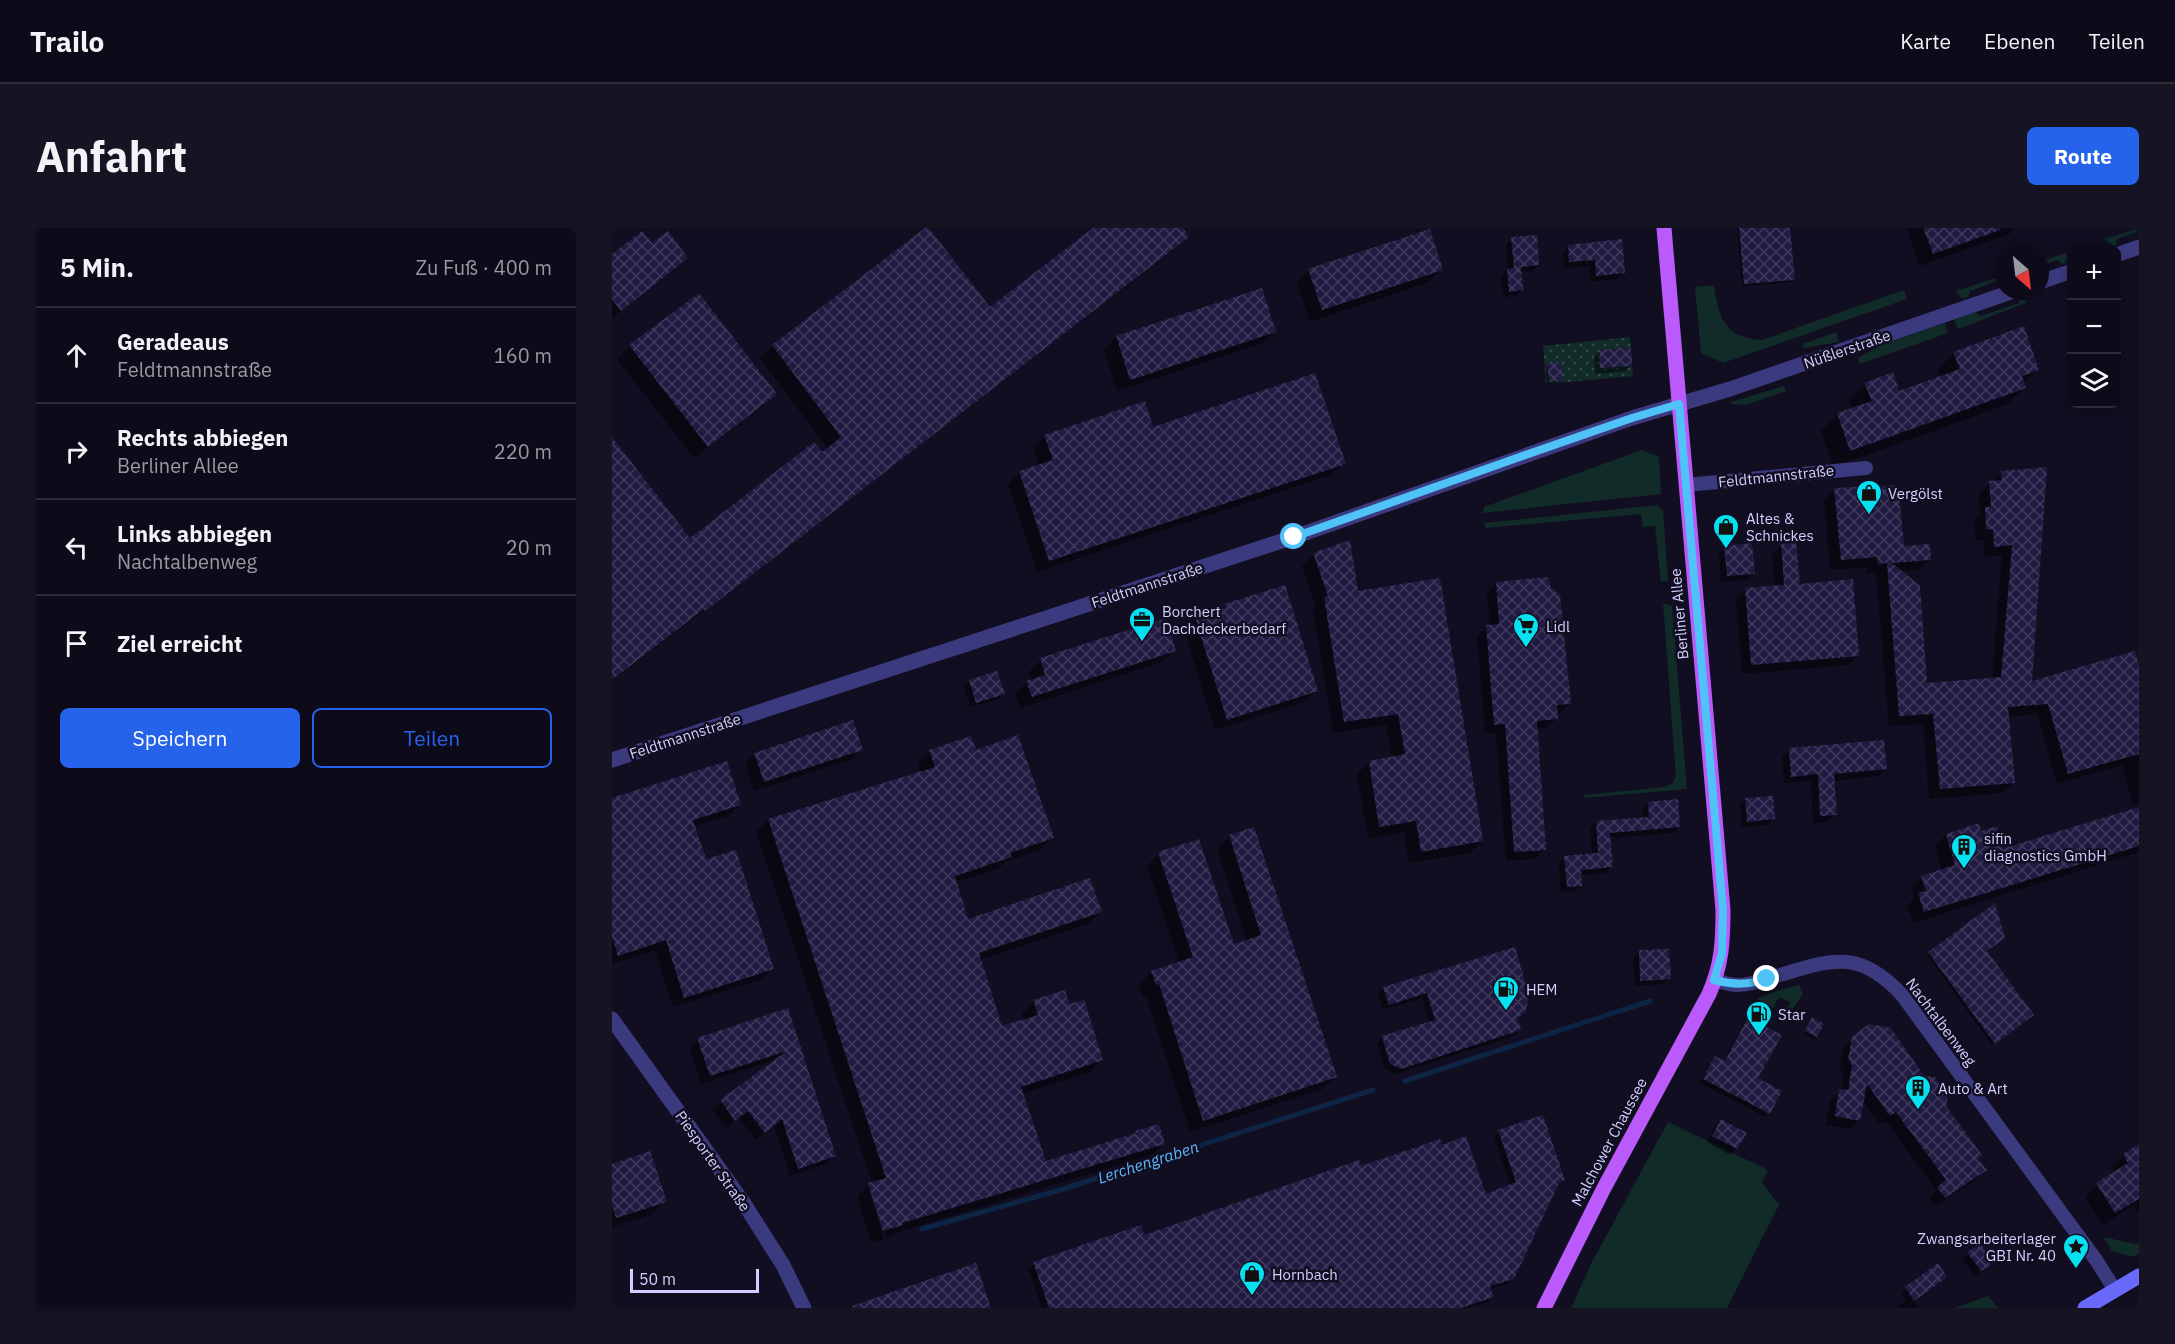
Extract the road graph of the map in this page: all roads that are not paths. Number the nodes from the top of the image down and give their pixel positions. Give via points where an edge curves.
1 (1664, 228) edge
2 (2139, 247) edge
3 (2121, 253) edge
4 (2067, 273) edge
5 (2049, 279) edge
6 (1995, 298) edge
7 (1679, 404) junction
8 (1866, 468) dead end
9 (1686, 485) junction
10 (612, 760) edge
11 (1712, 987) junction
12 (612, 1019) edge
13 (2139, 1276) edge
14 (2115, 1290) junction
15 (804, 1308) edge
16 (1544, 1308) edge
17 (2085, 1308) edge

1 - 7 main road, Berliner Allee
2 - 3 street
4 - 5 street
6 - 7 street, Nüßlerstraße
7 - 9 main road, Berliner Allee
7 - 10 street, Feldtmannstraße via 1297,536
8 - 9 street, Feldtmannstraße
9 - 11 main road, Berliner Allee via 1723,910 1722,953
11 - 14 street, Nachtalbenweg via 1752,984 1848,960 1883,976 1902,995
11 - 16 main road, Malchower Chaussee
12 - 15 street, Piesporter Straße via 743,1202 783,1265
13 - 14 main road
14 - 17 main road

